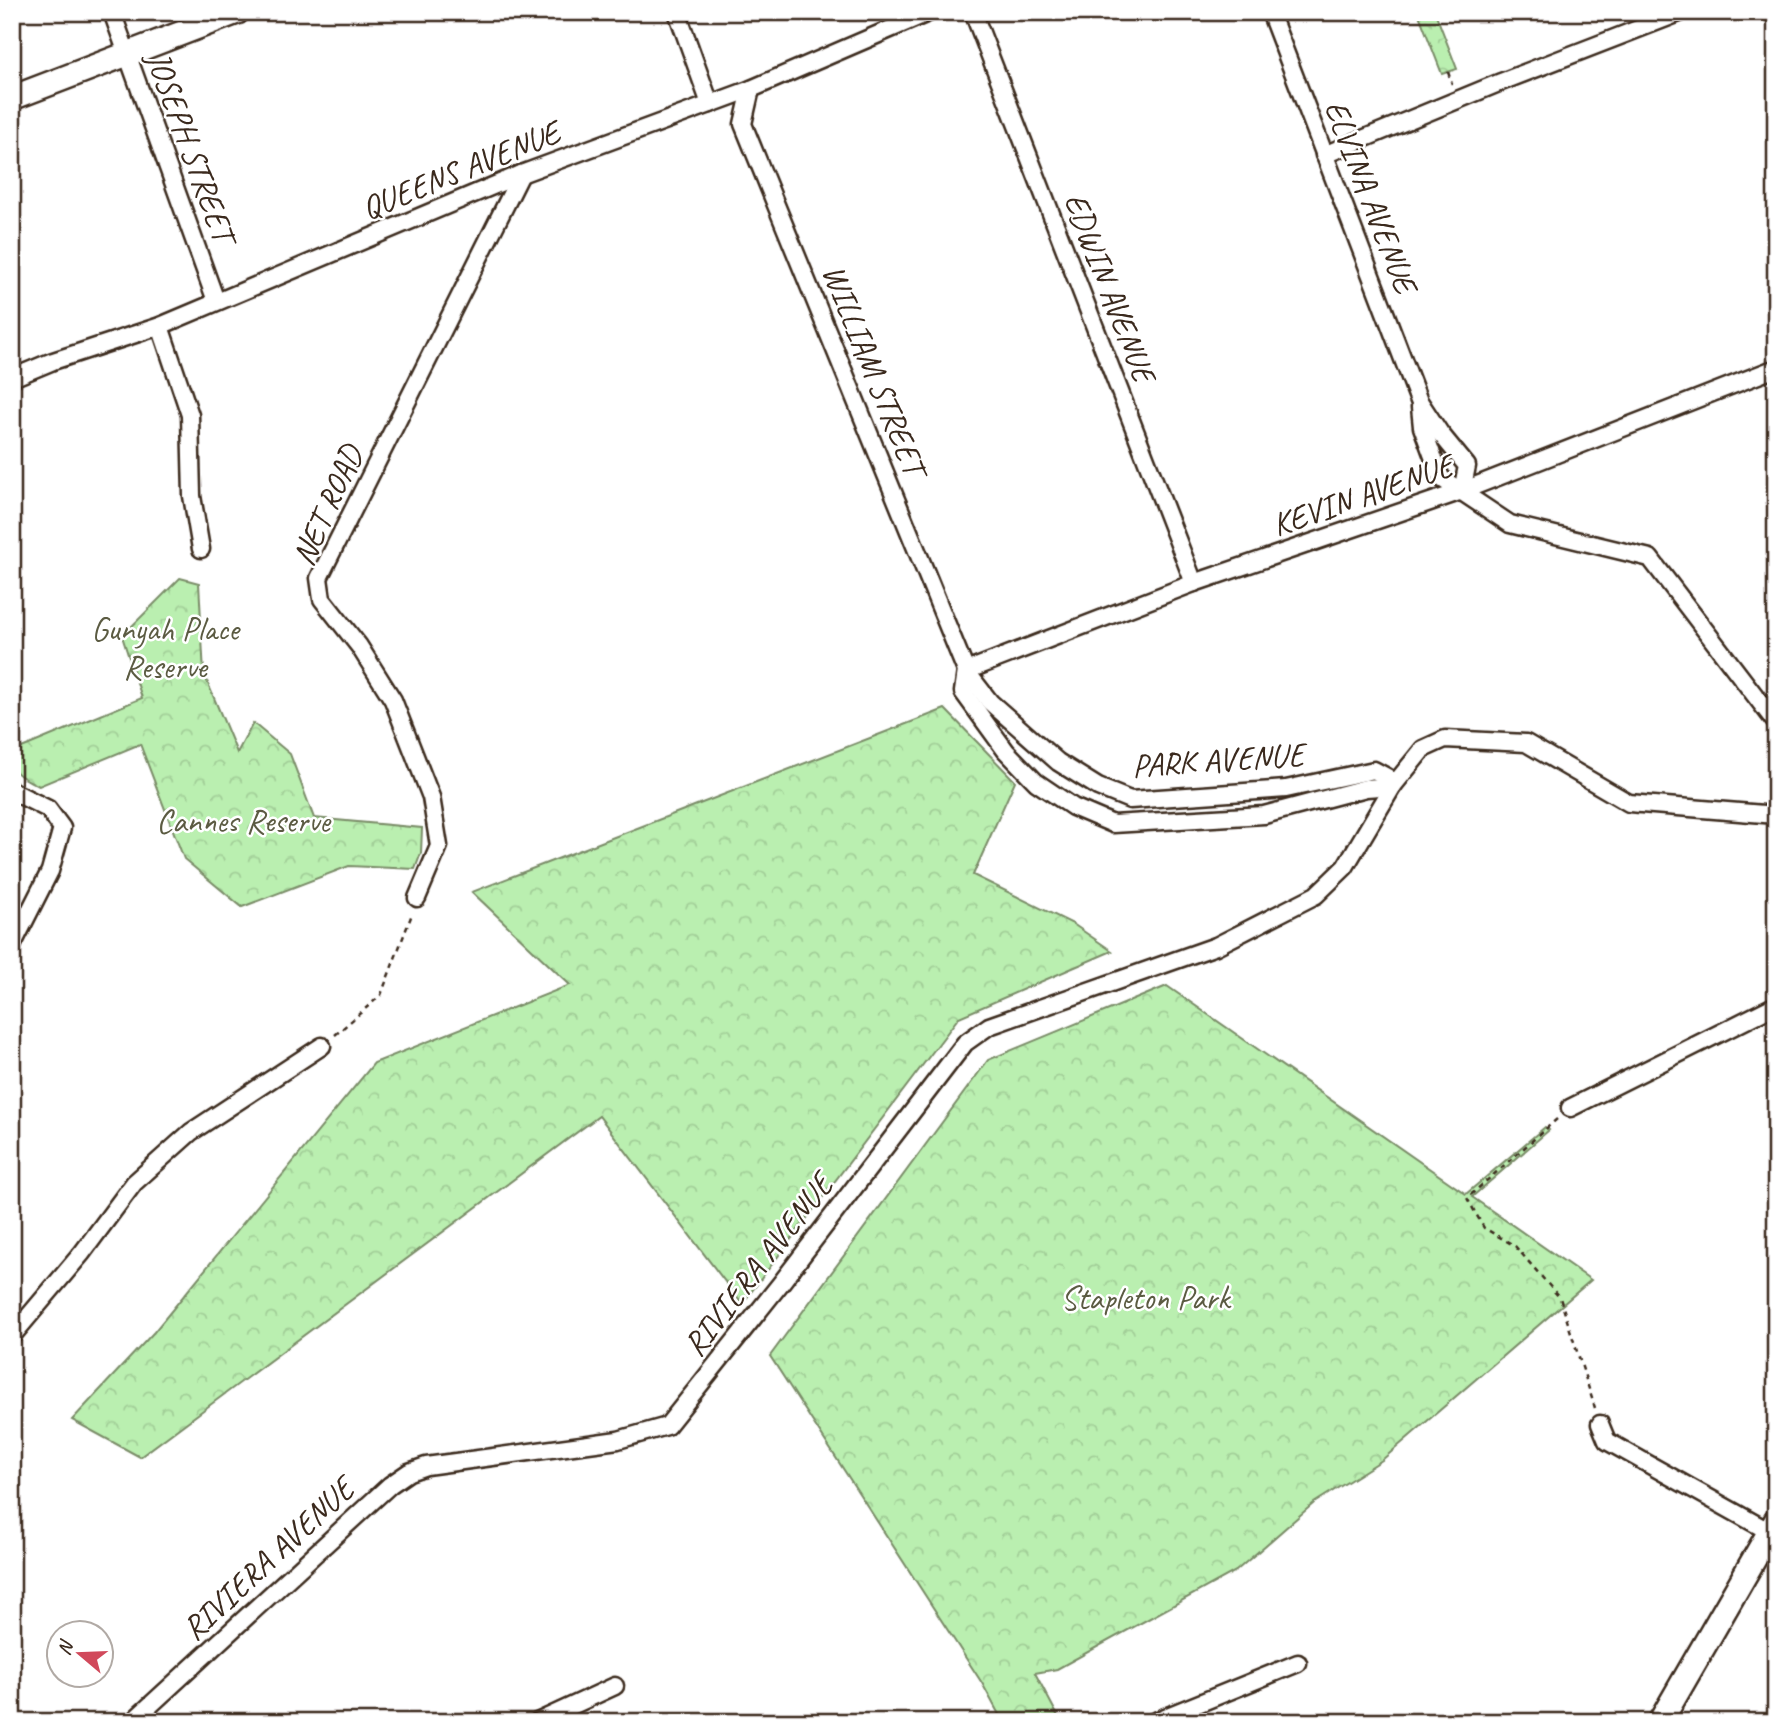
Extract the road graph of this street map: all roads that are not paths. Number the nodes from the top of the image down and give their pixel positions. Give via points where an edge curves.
1 (112, 12) edge
2 (237, 12) edge
3 (677, 12) edge
4 (930, 12) edge
5 (973, 12) edge
6 (1270, 12) edge
7 (1682, 12) edge
8 (127, 53) junction
9 (751, 89) junction
10 (12, 98) edge
11 (710, 104) junction
12 (1324, 155) junction
13 (521, 174) junction
14 (216, 301) junction
15 (160, 326) junction
16 (1776, 368) edge
17 (12, 378) edge
18 (1419, 401) junction
19 (1462, 491) junction
20 (201, 549) dead end
21 (1194, 583) junction
22 (966, 670) junction
23 (1776, 723) edge
24 (1393, 786) junction
25 (12, 791) edge
26 (1776, 815) edge
27 (417, 898) road end
28 (12, 946) edge
29 (1776, 1005) edge
30 (322, 1046) road end
31 (1570, 1108) road end
32 (12, 1336) edge
33 (1600, 1424) road end
34 (1773, 1527) edge
35 (1298, 1663) dead end
36 (615, 1686) dead end
37 (144, 1718) edge
38 (537, 1722) edge
39 (1153, 1722) edge
40 (1660, 1722) edge

1 - 8 street, JOSEPH STREET
2 - 8 street
3 - 11 street
4 - 9 street, QUEENS AVENUE
5 - 21 street, EDWIN AVENUE
6 - 12 street, ELVINA AVENUE
7 - 12 street
8 - 10 street
8 - 14 street, JOSEPH STREET
9 - 11 street, QUEENS AVENUE
9 - 22 street, WILLIAM STREET via 743,124
11 - 13 street, QUEENS AVENUE
12 - 18 street, ELVINA AVENUE
13 - 14 street, QUEENS AVENUE
13 - 27 street, NET ROAD via 319,578 322,599 393,699 431,797 439,846
14 - 15 street, QUEENS AVENUE
15 - 17 street, QUEENS AVENUE
15 - 20 street via 190,415 192,496
16 - 19 street, KEVIN AVENUE
18 - 19 street, ELVINA AVENUE via 1422,427 1441,478
18 - 19 street, ELVINA AVENUE via 1467,466
19 - 21 street, KEVIN AVENUE
19 - 23 street, ELVINA AVENUE via 1510,524 1650,558
21 - 22 street, KEVIN AVENUE
22 - 24 street, PARK AVENUE via 990,702 1058,762 1130,800 1286,789 1374,769
22 - 24 street, PARK AVENUE via 963,692 1006,751 1036,782 1073,807 1113,824 1264,815 1366,788
24 - 26 street via 1423,749 1446,739 1526,743 1629,803
24 - 37 street, RIVIERA AVENUE via 1345,867 1317,895 1216,946 989,1026 965,1043 667,1426 618,1440 409,1472
25 - 28 street via 48,810 62,828 50,871
29 - 31 street
30 - 32 street via 191,1132 134,1184
33 - 34 street via 1607,1441
34 - 40 street
35 - 39 street
36 - 38 street

